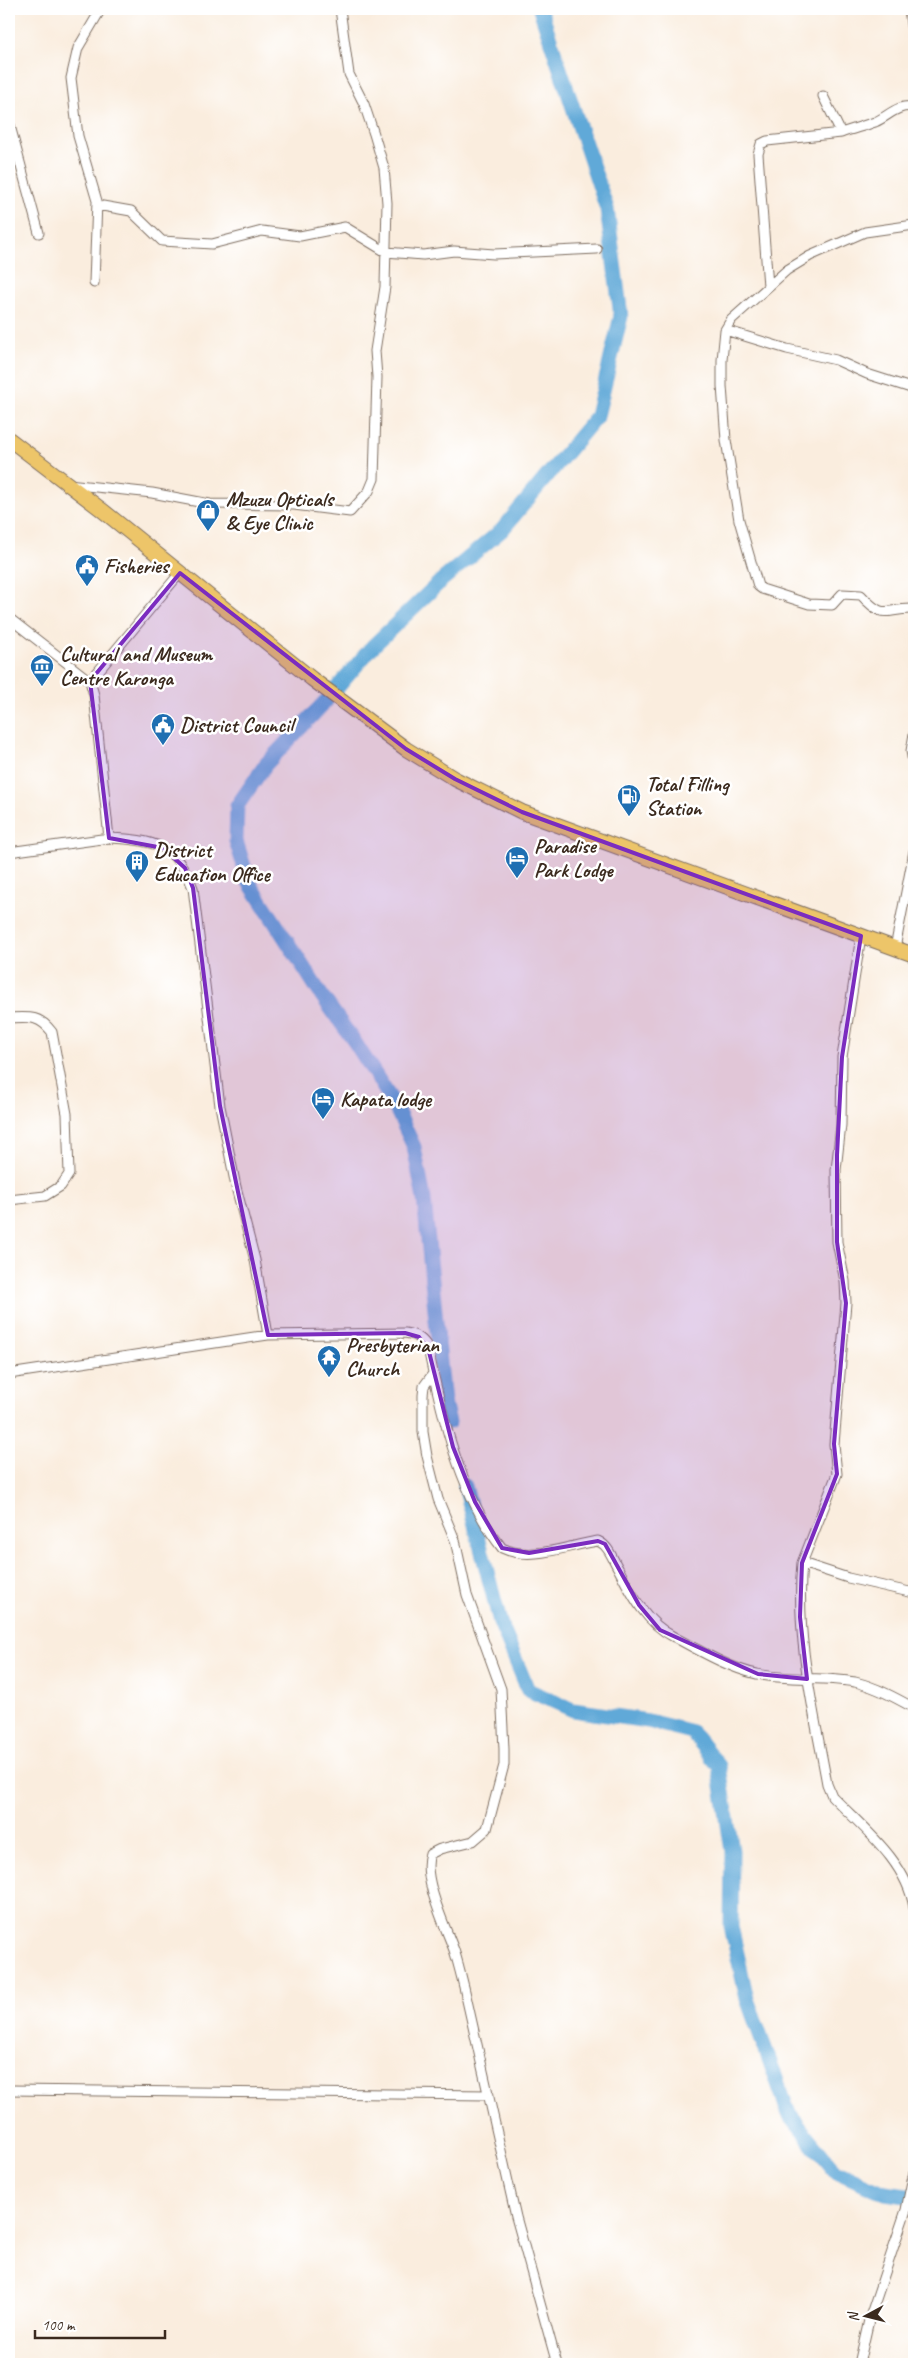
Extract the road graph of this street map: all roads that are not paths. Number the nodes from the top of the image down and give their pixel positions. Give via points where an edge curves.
1 (101, 9) edge
2 (340, 9) edge
3 (909, 9) edge
4 (914, 47) edge
5 (823, 96) dead end
6 (914, 107) edge
7 (9, 122) edge
8 (841, 133) junction
9 (97, 205) junction
10 (914, 225) edge
11 (39, 233) dead end
12 (597, 249) dead end
13 (386, 252) junction
14 (94, 283) dead end
15 (768, 286) junction
16 (725, 330) junction
17 (914, 389) edge
18 (9, 439) edge
19 (66, 483) junction
20 (180, 573) junction
21 (914, 609) edge
22 (9, 618) edge
23 (90, 681) junction
24 (914, 734) edge
25 (914, 768) edge
26 (109, 838) junction
27 (914, 851) edge
28 (9, 852) edge
29 (861, 936) junction
30 (895, 948) junction
31 (914, 955) edge
32 (9, 1018) edge
33 (9, 1200) edge
34 (268, 1335) junction
35 (9, 1374) edge
36 (432, 1375) junction
37 (802, 1563) junction
38 (914, 1593) edge
39 (807, 1679) junction
40 (914, 1708) edge
41 (914, 1908) edge
42 (9, 2090) edge
43 (489, 2095) junction
44 (914, 2172) edge
45 (557, 2364) edge
46 (859, 2364) edge

1 - 9 street via 78,48 71,78 78,136
2 - 13 street via 349,74 364,104 384,168
3 - 4 street
5 - 8 street
6 - 8 street via 892,110 875,122
7 - 11 street
8 - 15 street via 761,144 758,154
9 - 13 street via 131,211 162,241 212,244 262,230 300,236 345,227
9 - 14 street
10 - 15 street via 865,232 848,239 810,256
12 - 13 street via 494,254
13 - 19 street via 385,287 375,351 374,479 353,511 294,505 210,504 152,493
15 - 16 street via 731,320
16 - 17 street via 836,360
16 - 21 street via 722,386 729,469 739,520 758,586 809,604 832,605 842,594 861,595 875,610
18 - 19 highway
19 - 20 highway
20 - 23 street
20 - 29 highway via 312,679 414,754 455,779 522,812
22 - 23 street
23 - 26 street
24 - 25 street via 911,751
26 - 28 street
26 - 34 street via 163,848 175,855 186,868 193,888 220,1106 255,1260
27 - 30 street
29 - 30 highway
29 - 37 street via 842,1057 842,1125 837,1155 837,1242 846,1303 834,1444 837,1474
30 - 31 highway
32 - 33 street via 33,1017 45,1023 52,1032 67,1114 69,1174 61,1186 45,1196
34 - 35 street
34 - 36 street via 405,1332 424,1340
36 - 39 street via 453,1447 474,1502 502,1548 529,1553 598,1541 605,1544 639,1605 660,1630 748,1672
36 - 43 street via 424,1386 422,1404 423,1432 433,1480 450,1526 467,1596 503,1698 504,1766 487,1830 473,1841 440,1849 428,1858 437,1906 454,1950
37 - 38 street via 848,1578
37 - 39 street via 800,1617
39 - 40 street via 863,1684
39 - 41 street via 832,1796 900,1869 909,1886
42 - 43 street
43 - 45 street via 516,2217
44 - 46 street via 906,2210 869,2320

